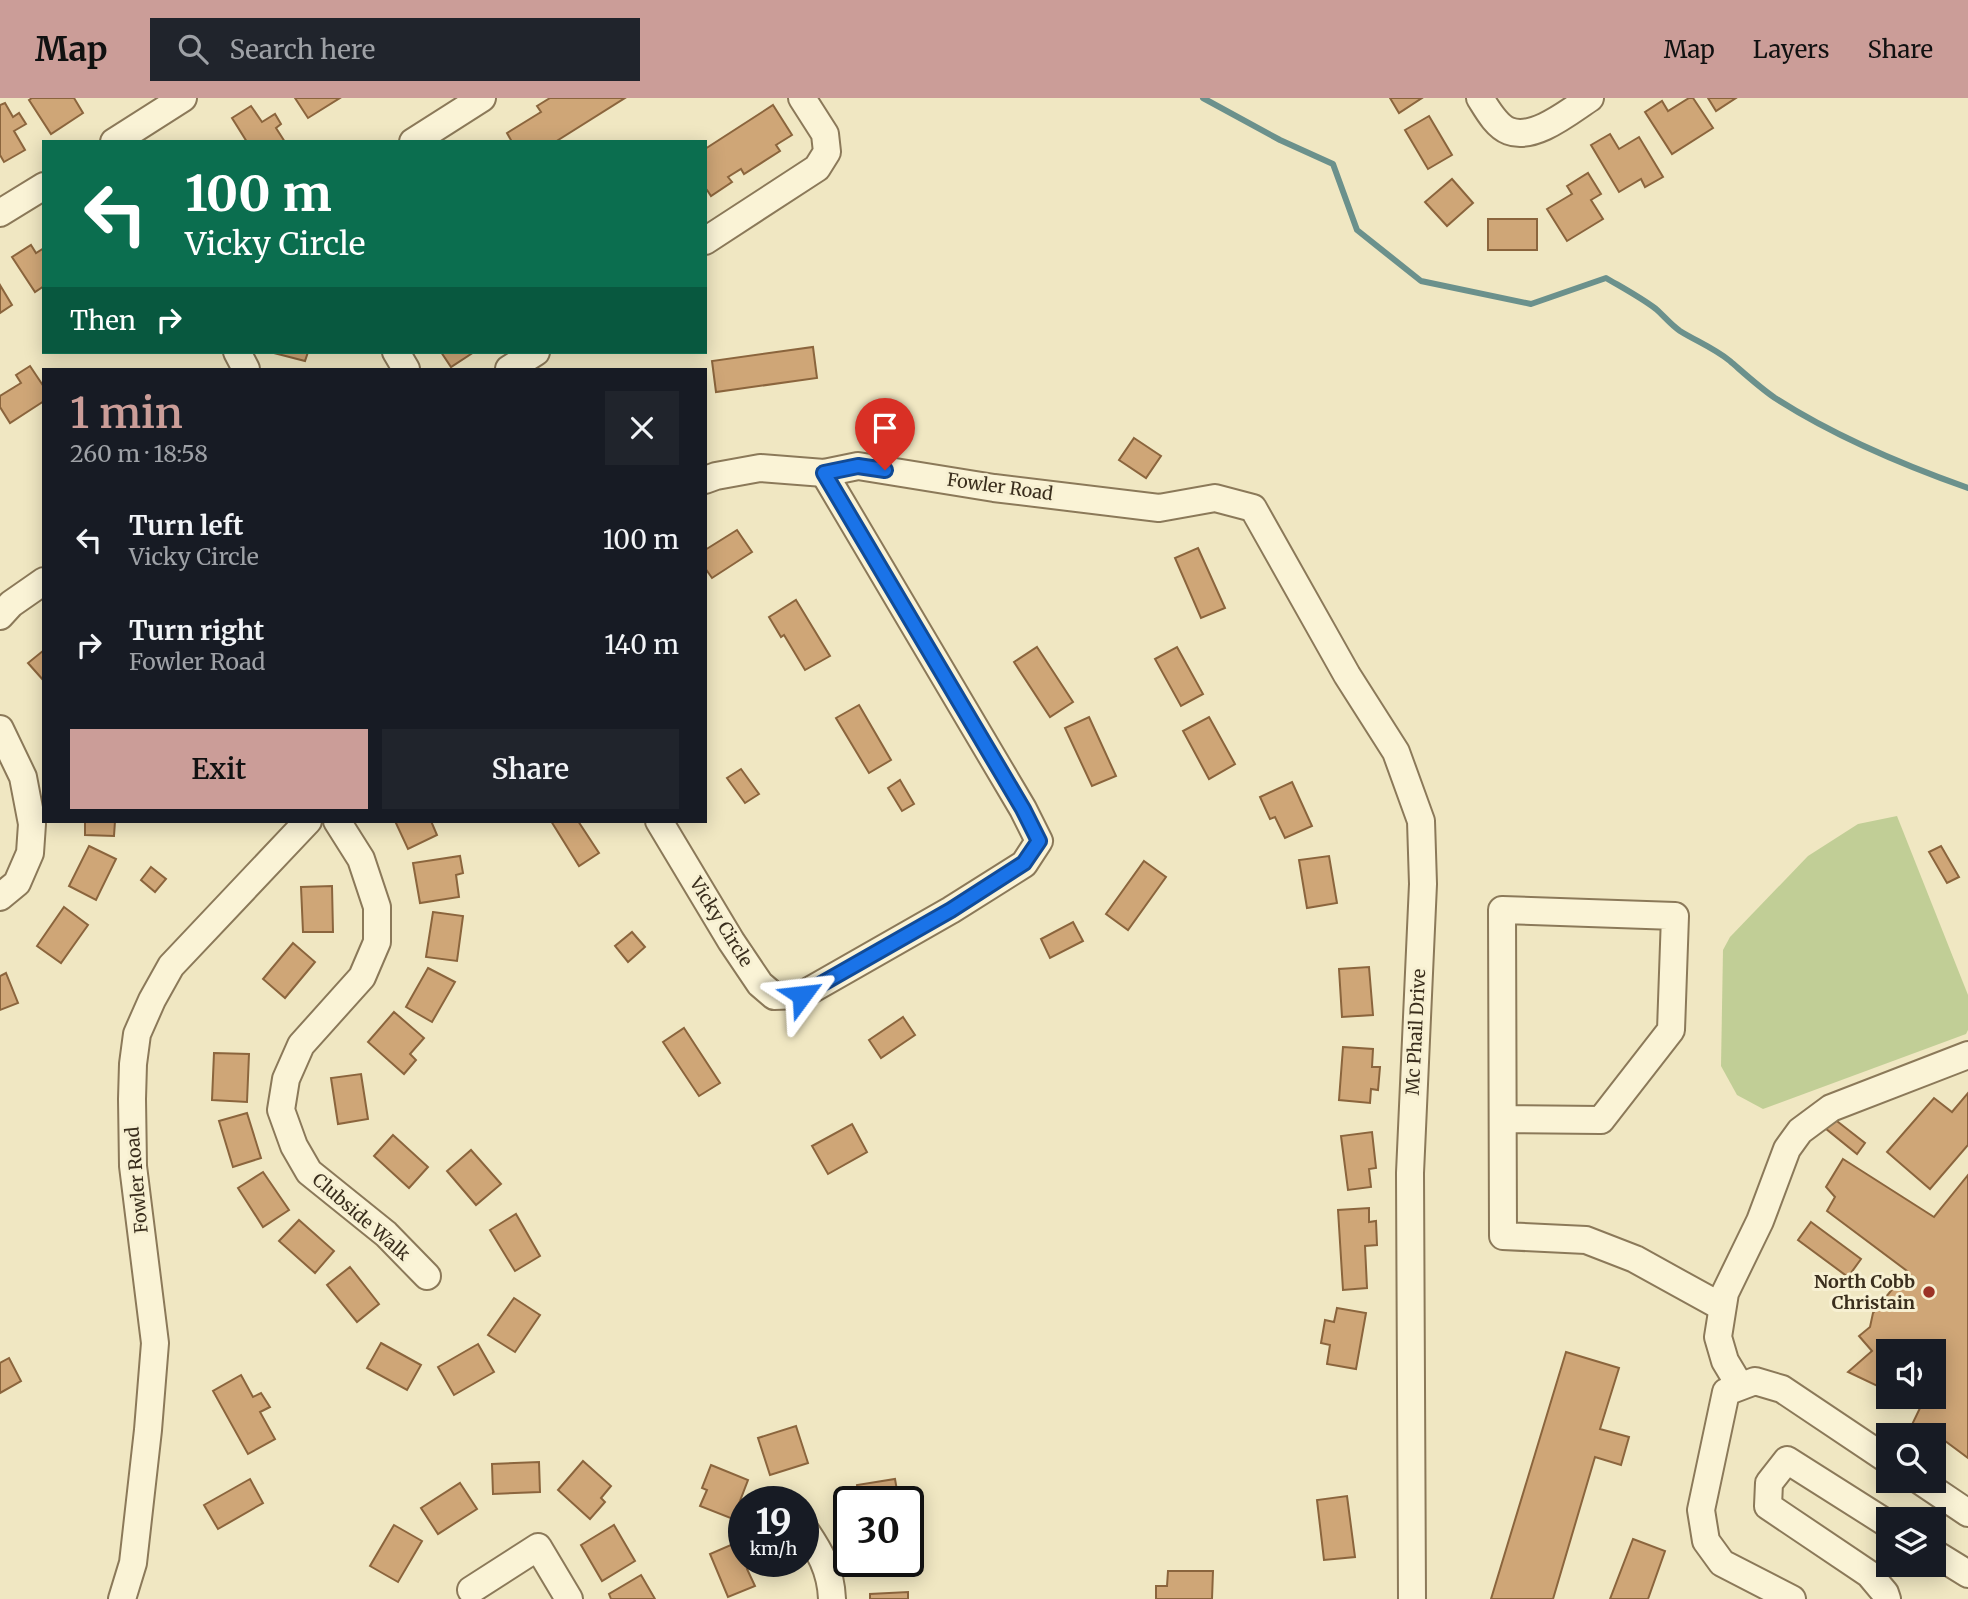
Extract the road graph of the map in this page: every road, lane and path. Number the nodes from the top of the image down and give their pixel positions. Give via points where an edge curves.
1 (183, 98) edge
2 (482, 98) edge
3 (802, 98) edge
4 (1480, 98) edge
5 (1590, 98) edge
6 (117, 140) edge
7 (416, 140) edge
8 (42, 187) edge
9 (0, 213) edge
10 (707, 240) edge
11 (533, 354) edge
12 (511, 368) edge
13 (824, 473) junction
14 (707, 479) edge
15 (1253, 508) joint
16 (42, 582) edge
17 (0, 617) edge
18 (0, 729) edge
19 (306, 823) edge
20 (338, 823) edge
21 (660, 823) edge
22 (0, 897) edge
23 (1968, 1055) edge
24 (1503, 1119) junction
25 (427, 1276) dead end
26 (1723, 1307) junction
27 (1740, 1387) junction
28 (1876, 1452) edge
29 (1938, 1493) edge
30 (1968, 1513) edge
31 (1876, 1516) edge
32 (819, 1549) edge
33 (1946, 1560) edge
34 (1968, 1574) edge
35 (471, 1590) dead end
36 (122, 1599) edge
37 (569, 1599) edge
38 (832, 1599) edge
39 (1412, 1599) edge
40 (1792, 1599) edge
41 (1887, 1599) edge

1 - 6 street
2 - 7 street
3 - 10 street via 825,134 827,152 817,169
4 - 5 street via 1506,130 1525,133 1552,123
8 - 9 street
11 - 12 street
13 - 14 street, Fowler Road via 760,468
13 - 15 street, Fowler Road via 858,466 1159,508 1215,498
13 - 21 street, Vicky Circle via 1039,841 1024,863 940,916 802,995 774,996 760,985 731,941
15 - 39 street, Mc Phail Drive via 1346,675 1396,752 1421,821 1423,884 1410,1173
16 - 17 street
18 - 22 street via 23,776 32,824 30,853 17,883
19 - 36 street, Fowler Road via 171,966 138,1034 132,1088 133,1166 155,1343 133,1563
20 - 25 street, Clubside Walk via 361,859 377,907 377,942 362,977 301,1045 286,1079 281,1110 309,1172 386,1234
23 - 26 street via 1831,1108 1800,1131 1787,1149 1760,1221 1724,1293
24 - 24 street via 1502,910 1675,916 1671,1030 1601,1120
24 - 26 street via 1503,1236 1586,1240 1635,1258
26 - 27 street via 1718,1337
27 - 28 street via 1755,1381 1782,1389
27 - 40 street via 1726,1392 1701,1510 1706,1541 1722,1563
29 - 30 street
31 - 41 street via 1787,1460 1769,1483 1768,1506 1869,1574
32 - 38 street via 828,1569
33 - 34 street
35 - 37 street via 538,1547

